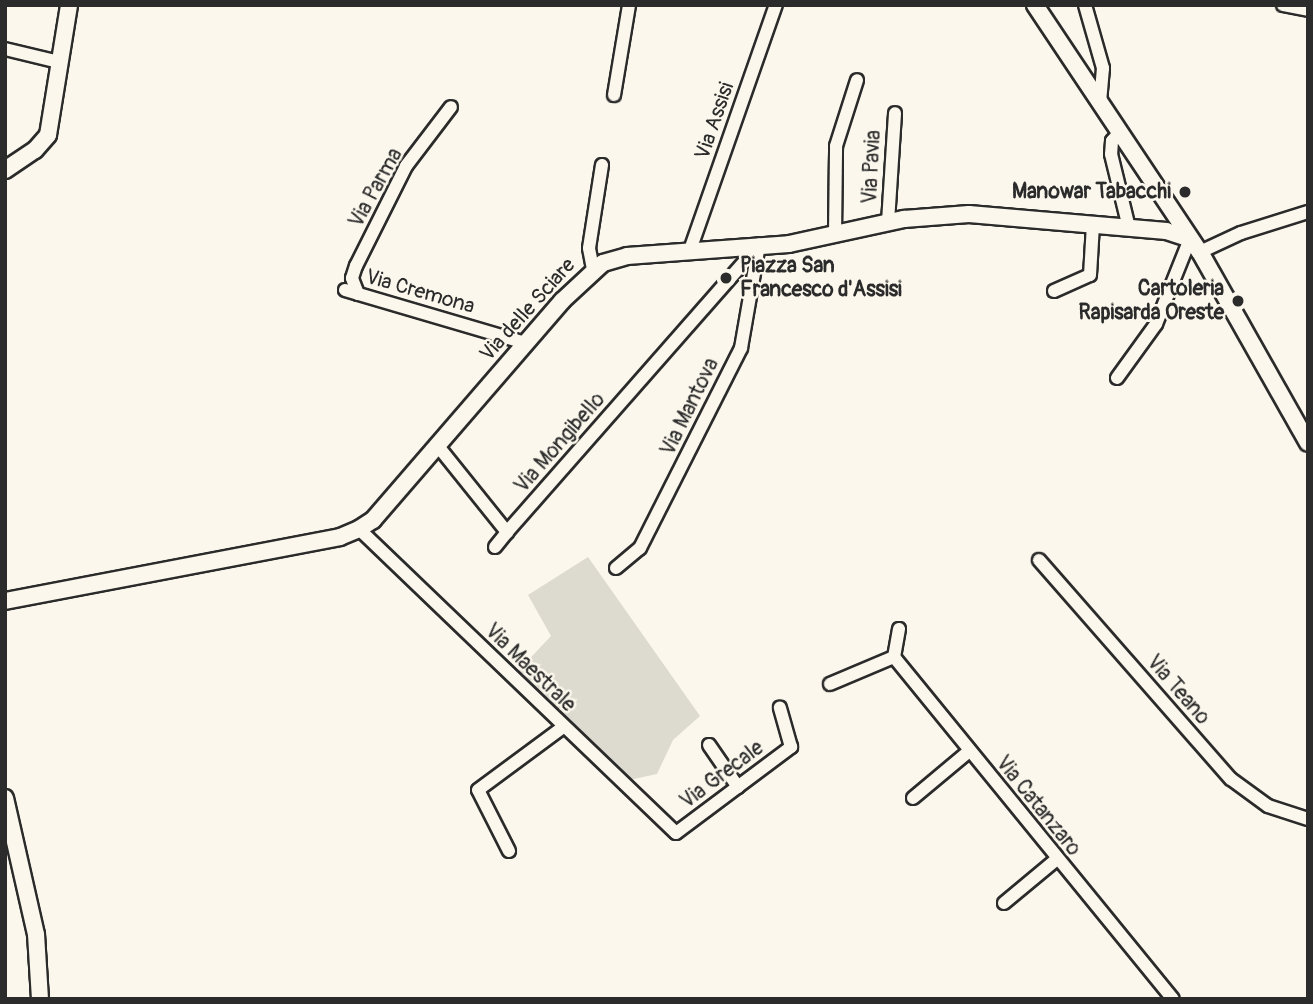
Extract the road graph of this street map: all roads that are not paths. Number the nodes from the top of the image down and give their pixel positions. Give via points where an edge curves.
1 (68, 5) edge
2 (629, 5) edge
3 (776, 5) edge
4 (1035, 5) edge
5 (1085, 5) edge
6 (1283, 5) edge
7 (1308, 10) edge
8 (5, 48) edge
9 (59, 62) junction
10 (857, 80) dead end
11 (614, 95) dead end
12 (1100, 102) junction
13 (451, 107) dead end
14 (895, 113) dead end
15 (1120, 132) junction
16 (601, 165) dead end
17 (5, 170) edge
18 (1308, 212) edge
19 (888, 222) junction
20 (1093, 225) junction
21 (1129, 228) junction
22 (835, 234) junction
23 (759, 245) junction
24 (1195, 245) junction
25 (691, 250) junction
26 (593, 269) junction
27 (345, 290) dead end
28 (1054, 291) dead end
29 (358, 294) junction
30 (525, 343) junction
31 (1117, 378) dead end
32 (1308, 443) edge
33 (437, 445) junction
34 (359, 529) junction
35 (507, 532) junction
36 (495, 547) dead end
37 (1039, 560) dead end
38 (616, 568) dead end
39 (5, 601) edge
40 (899, 629) dead end
41 (894, 657) junction
42 (830, 684) dead end
43 (780, 708) dead end
44 (564, 727) junction
45 (709, 745) dead end
46 (968, 751) junction
47 (738, 787) junction
48 (913, 797) dead end
49 (5, 798) edge
50 (1308, 819) edge
51 (676, 833) joint
52 (509, 851) dead end
53 (1057, 859) junction
54 (1004, 903) dead end
55 (40, 999) edge
56 (1173, 999) edge

1 - 9 street
2 - 11 street
3 - 25 street, Via Assisi
4 - 12 street
5 - 12 street via 1103,68
6 - 7 street
8 - 9 street
9 - 17 street via 48,135
10 - 22 street via 836,146
12 - 15 street
13 - 29 street, Via Parma via 406,166 387,203 352,278
14 - 19 street, Via Pavia
15 - 21 street via 1112,141 1111,154
15 - 24 street
16 - 26 street via 589,248
18 - 24 street
19 - 20 street, Via delle Sciare via 970,214
19 - 22 street, Via delle Sciare
20 - 21 street, Via delle Sciare
20 - 28 street via 1090,275
21 - 24 street, Via delle Sciare via 1166,231
22 - 23 street, Via delle Sciare
23 - 25 street, Via delle Sciare
23 - 35 street, Via Mongibello
23 - 38 street, Via Mantova via 741,348 639,548
24 - 31 street via 1156,324
24 - 32 street
25 - 26 street, Via delle Sciare via 626,256
26 - 30 street, Via delle Sciare
27 - 29 street, Via Cremona
29 - 30 street, Via Cremona
30 - 33 street, Via delle Sciare
33 - 34 street, Via delle Sciare via 373,520
33 - 35 street
34 - 39 street, Via delle Sciare via 340,537
34 - 44 street, Via Maestrale
35 - 36 street, Via Mongibello
37 - 50 street, Via Teano via 1231,779 1268,806
40 - 41 street
41 - 42 street
41 - 46 street, Via Catanzaro
43 - 47 street, Via Grecale via 791,747
44 - 51 street, Via Maestrale
44 - 52 street via 478,790
45 - 47 street
46 - 48 street
46 - 53 street, Via Catanzaro
47 - 51 street, Via Grecale
49 - 55 street via 36,933
53 - 54 street
53 - 56 street, Via Catanzaro

